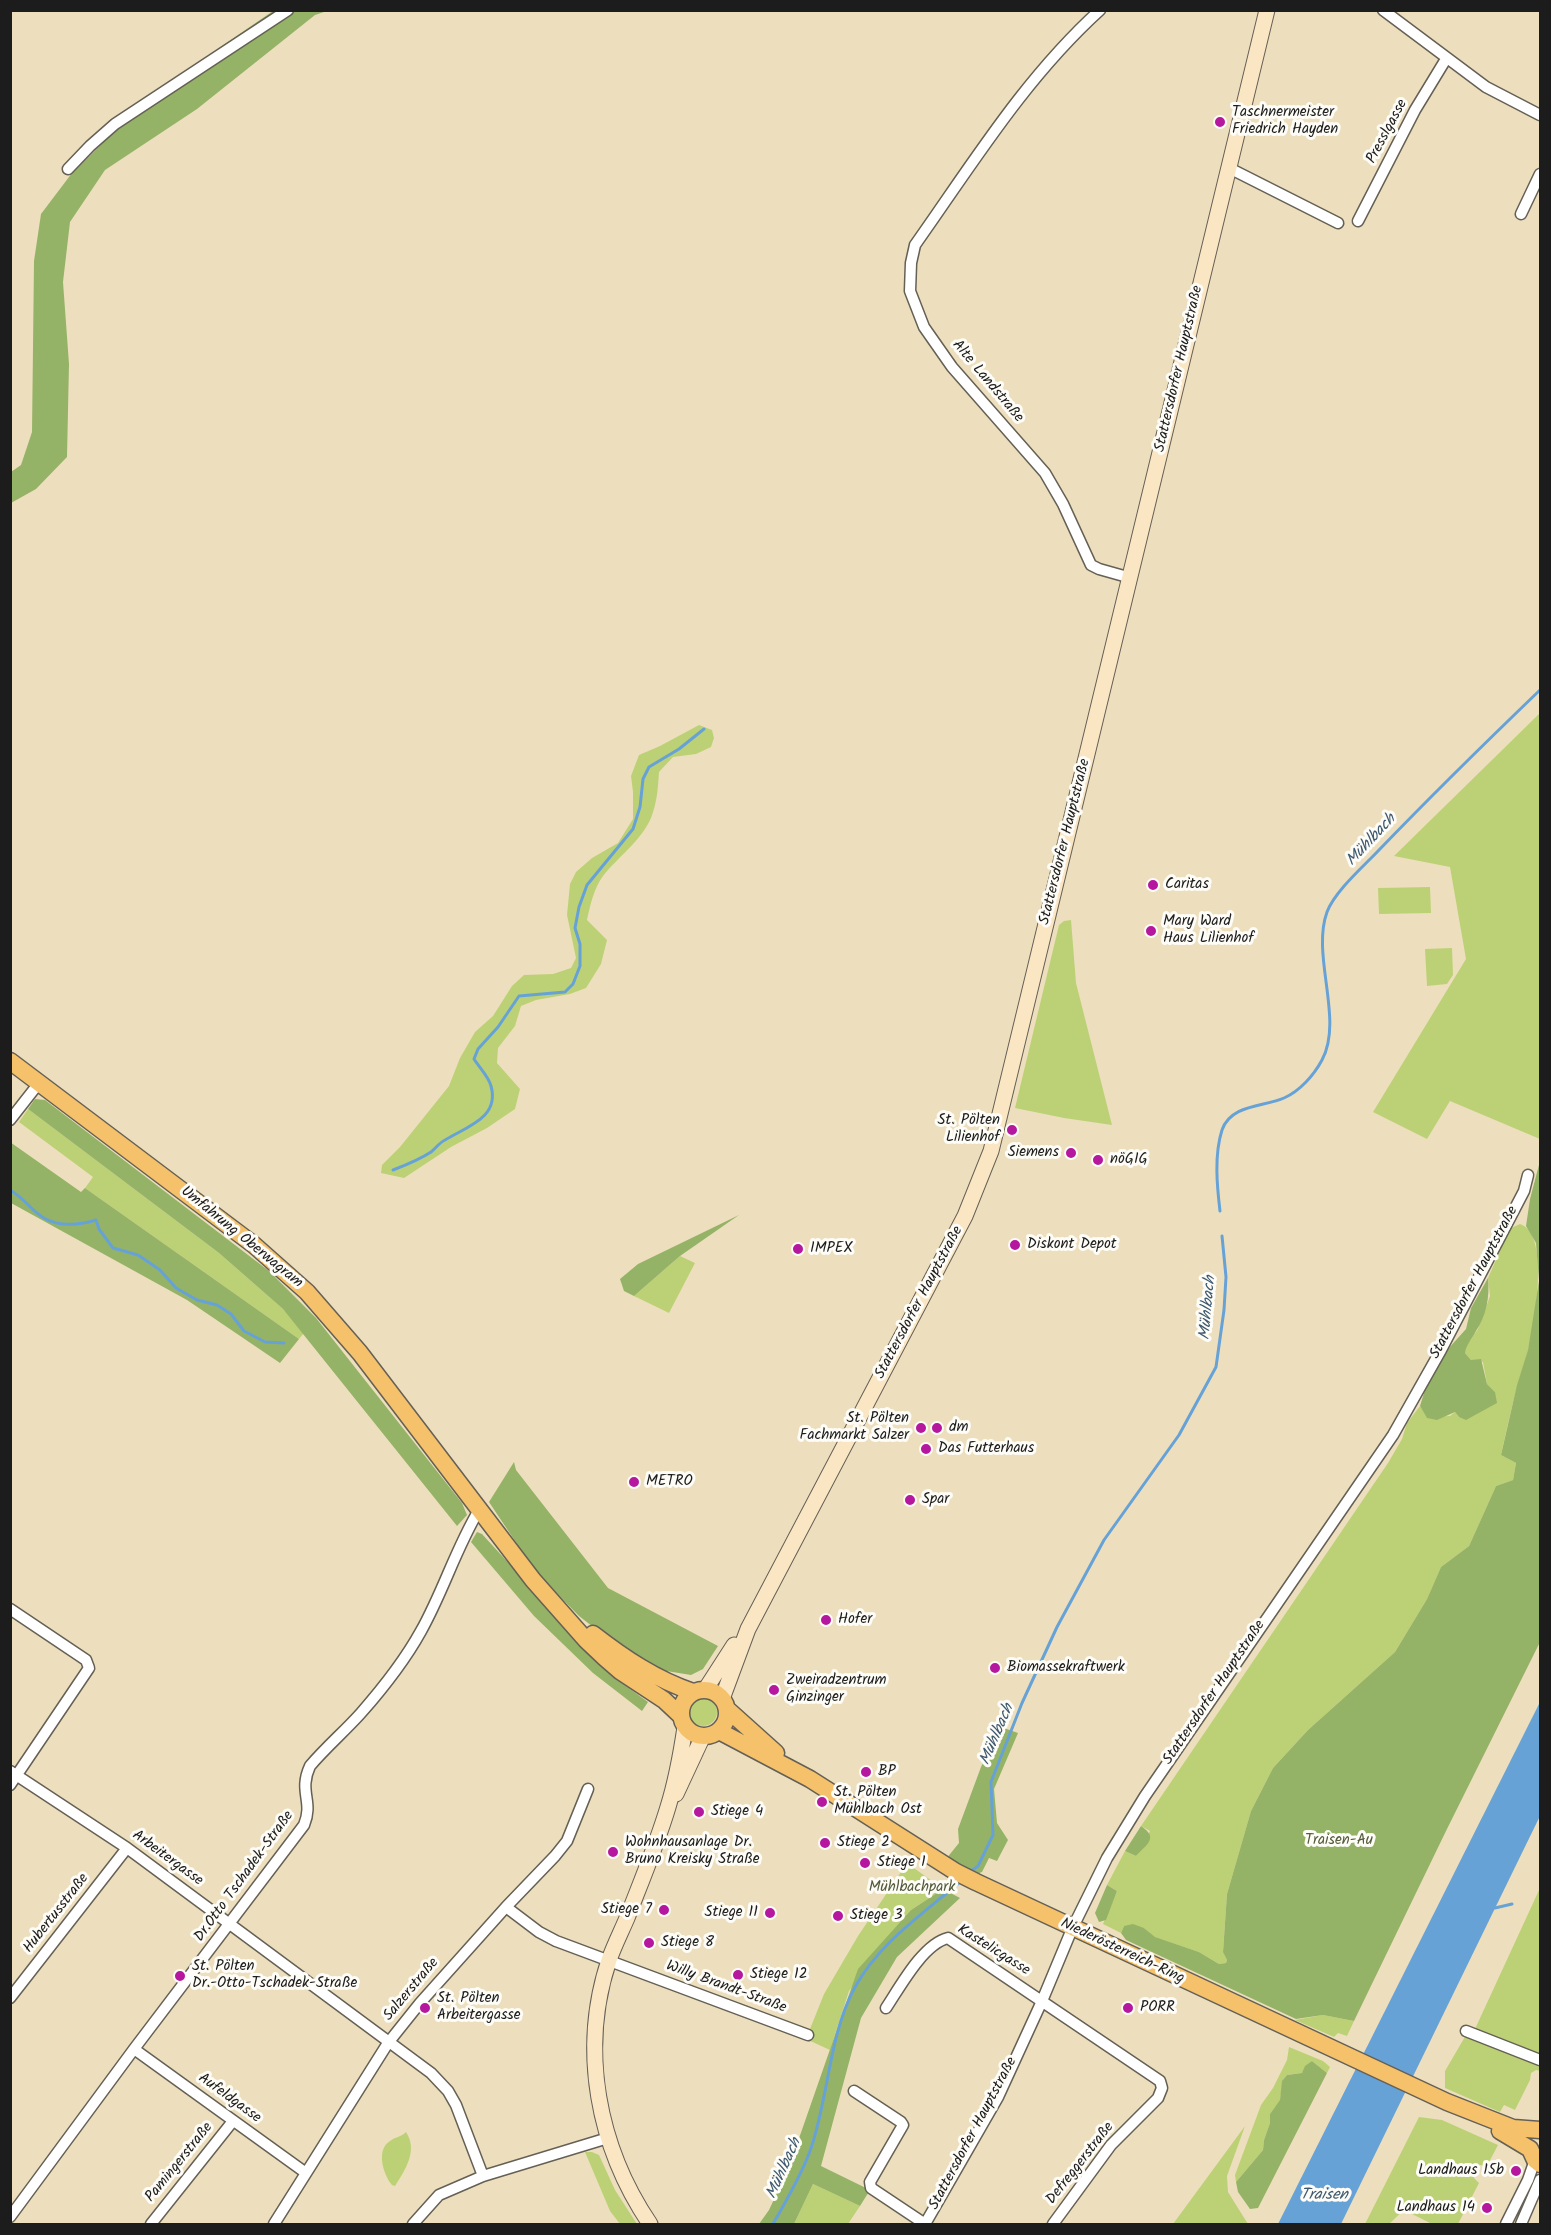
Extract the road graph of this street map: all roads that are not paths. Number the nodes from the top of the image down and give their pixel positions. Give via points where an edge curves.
1 (288, 10) edge
2 (1100, 10) edge
3 (1267, 10) edge
4 (1383, 10) edge
5 (1446, 59) junction
6 (1540, 115) edge
7 (1229, 168) junction
8 (68, 169) dead end
9 (1540, 174) edge
10 (1521, 214) dead end
11 (1358, 221) dead end
12 (1338, 223) dead end
13 (1131, 578) junction
14 (10, 1061) edge
15 (39, 1083) junction
16 (10, 1120) edge
17 (1528, 1175) dead end
18 (479, 1510) junction
19 (10, 1609) edge
20 (748, 1629) junction
21 (589, 1636) junction
22 (699, 1691) junction
23 (724, 1704) junction
24 (683, 1721) junction
25 (711, 1734) junction
26 (14, 1773) edge
27 (810, 1779) junction
28 (10, 1785) edge
29 (588, 1789) dead end
30 (668, 1806) junction
31 (127, 1848) junction
32 (506, 1907) junction
33 (230, 1923) junction
34 (1072, 1929) junction
35 (609, 1961) junction
36 (10, 1998) edge
37 (1042, 2001) junction
38 (886, 2008) dead end
39 (1466, 2031) dead end
40 (808, 2035) dead end
41 (388, 2043) junction
42 (134, 2049) junction
43 (1540, 2060) edge
44 (854, 2091) dead end
45 (1447, 2102) junction
46 (233, 2121) junction
47 (1540, 2130) edge
48 (608, 2138) junction
49 (1535, 2158) edge
50 (306, 2173) junction
51 (483, 2176) junction
52 (1540, 2180) edge
53 (10, 2217) edge
54 (151, 2224) edge
55 (274, 2224) edge
56 (412, 2224) edge
57 (650, 2224) edge
58 (925, 2224) edge
59 (1053, 2224) edge
60 (1506, 2224) edge
61 (1521, 2224) edge

1 - 8 street via 115,124
2 - 13 street, Alte Landstraße via 1053,56 1013,105 915,244 910,291 924,327 952,368 1045,473 1091,565
3 - 7 main road, Stattersdorfer Hauptstraße
4 - 5 street
5 - 6 street via 1486,87
5 - 11 street, Presslgasse
7 - 12 street
7 - 13 main road, Stattersdorfer Hauptstraße
9 - 10 street
13 - 20 main road, Stattersdorfer Hauptstraße via 991,1151 965,1216
14 - 15 main road, Umfahrung Oberwagram
15 - 16 street
15 - 18 main road, Umfahrung Oberwagram via 254,1245 307,1292 360,1353
17 - 34 street, Stattersdorfer Hauptstraße via 1524,1191 1393,1435 1145,1796 1107,1858
18 - 21 main road via 533,1580
18 - 33 street, Dr.Otto Tschadek-Straße via 405,1656 361,1713 310,1766 305,1777 309,1812 304,1825
19 - 26 street via 86,1660 88,1671
20 - 22 main road, Stattersdorfer Hauptstraße
20 - 23 main road, Stattersdorfer Hauptstraße
21 - 22 main road via 676,1687
21 - 24 main road via 620,1671 654,1692
22 - 23 main road via 717,1694
22 - 24 main road via 683,1702
23 - 25 main road via 726,1721
23 - 27 main road, Niederösterreich-Ring
24 - 25 main road via 696,1735
24 - 30 main road
25 - 27 main road, Niederösterreich-Ring
25 - 30 main road
26 - 28 street
26 - 31 street, Arbeitergasse
27 - 34 main road, Niederösterreich-Ring via 956,1872
29 - 32 street, Salzerstraße via 567,1841
30 - 35 main road
31 - 33 street, Arbeitergasse
31 - 36 street, Hubertusstraße
32 - 35 street, Willy Brandt-Straße via 538,1932
32 - 41 street, Salzerstraße
33 - 41 street, Arbeitergasse
33 - 42 street, Dr.Otto Tschadek-Straße
34 - 37 street, Stattersdorfer Hauptstraße
34 - 45 main road, Niederösterreich-Ring
35 - 40 street, Willy Brandt-Straße
35 - 48 main road via 597,2012 595,2043 598,2099
37 - 38 street, Kastelicgasse via 948,1938 927,1950
37 - 58 street, Stattersdorfer Hauptstraße via 998,2097
37 - 59 street, Defreggerstraße via 1160,2081 1162,2088 1158,2098 1112,2145
39 - 43 street
41 - 50 street, Salzerstraße
41 - 51 street, Arbeitergasse via 448,2091
42 - 46 street, Aufeldgasse
42 - 53 street, Dr.Otto Tschadek-Straße
44 - 58 street via 903,2125 870,2182 871,2188
45 - 47 main road, Niederösterreich-Ring via 1513,2128
45 - 49 main road, Niederösterreich-Ring via 1514,2138
46 - 50 street, Aufeldgasse
46 - 54 street, Pamingerstraße
47 - 49 main road, Niederösterreich-Ring via 1534,2136
48 - 51 street
48 - 57 main road via 624,2180
49 - 60 street
50 - 55 street, Salzerstraße
51 - 56 street via 439,2195
52 - 61 street

